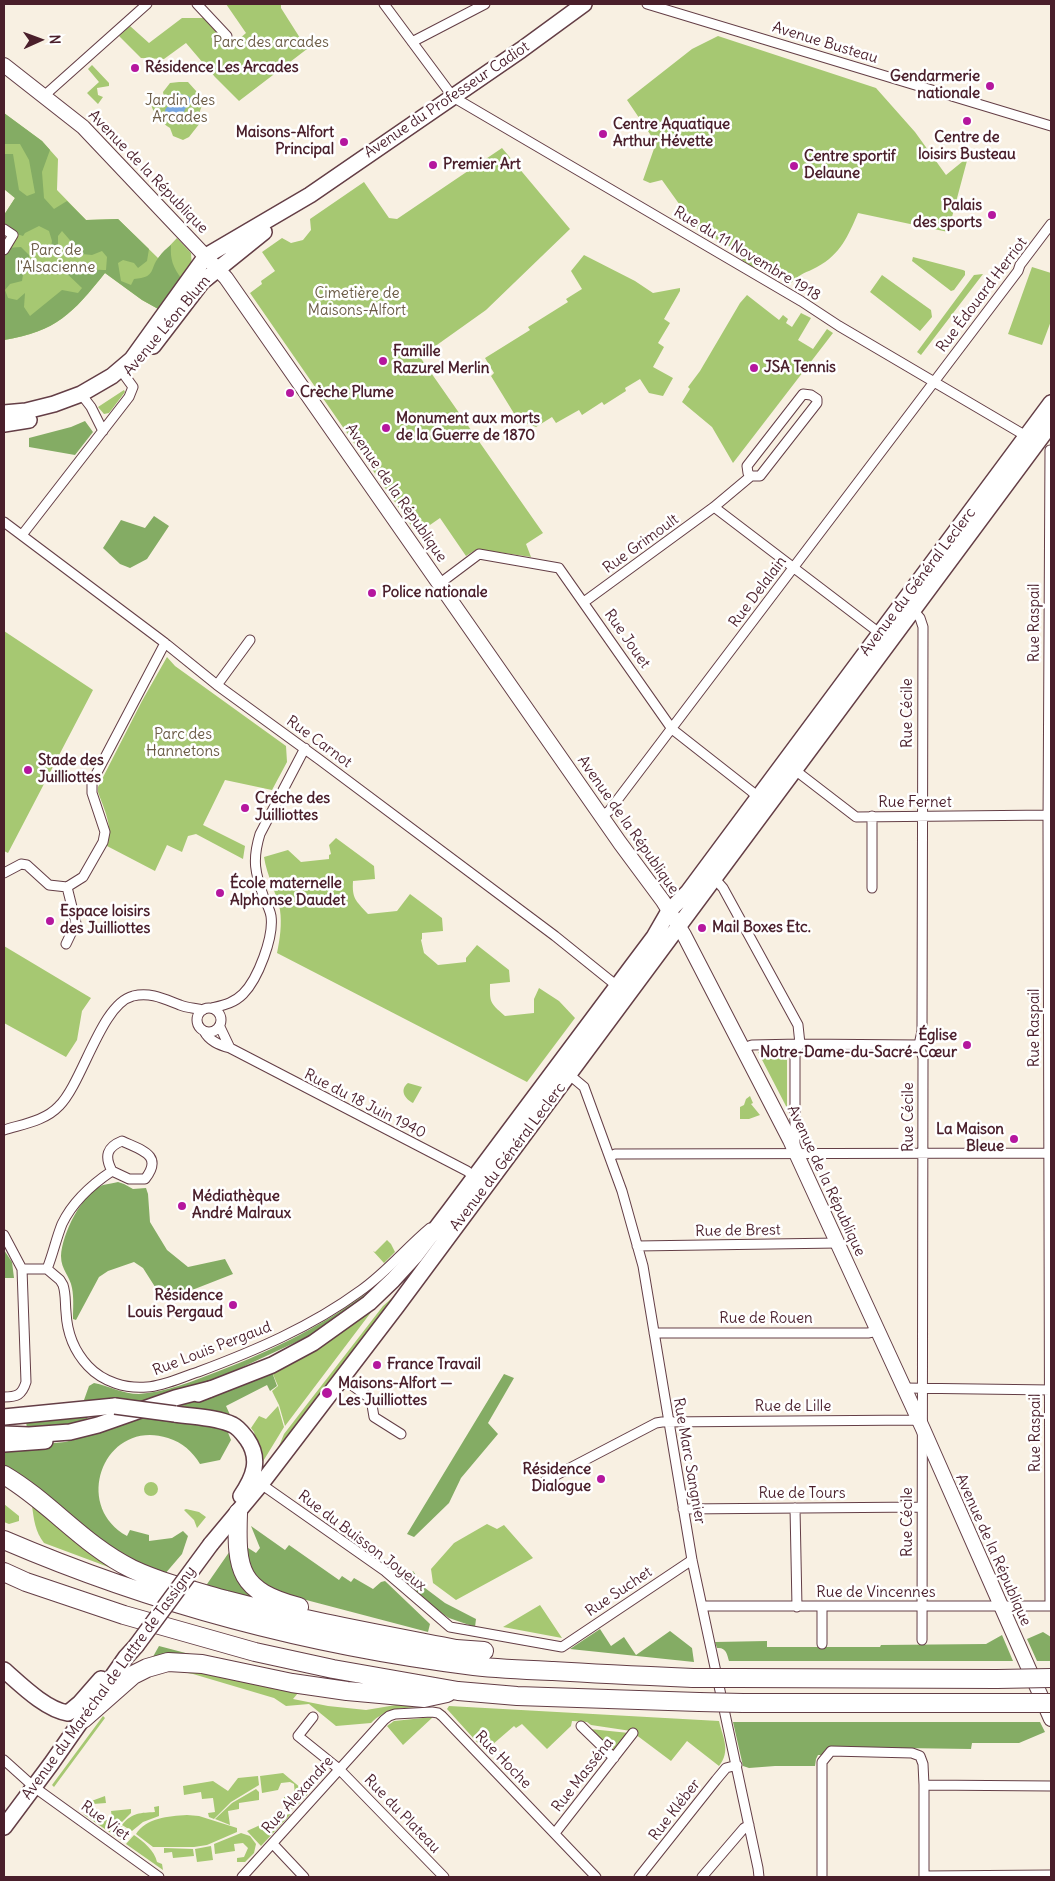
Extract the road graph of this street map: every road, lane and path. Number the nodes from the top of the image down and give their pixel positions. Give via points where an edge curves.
1 (146, 4) edge
2 (197, 4) edge
3 (384, 4) edge
4 (484, 4) edge
5 (584, 4) edge
6 (648, 4) edge
7 (227, 36) dead end
8 (412, 42) junction
9 (4, 65) edge
10 (45, 95) junction
11 (453, 97) junction
12 (1051, 126) edge
13 (310, 195) junction
14 (1051, 224) edge
15 (4, 229) edge
16 (4, 250) edge
17 (206, 256) junction
18 (218, 268) junction
19 (129, 380) junction
20 (934, 382) junction
21 (84, 398) junction
22 (1051, 403) edge
23 (4, 413) edge
24 (4, 424) edge
25 (1051, 424) edge
26 (103, 431) junction
27 (1042, 445) edge
28 (748, 480) junction
29 (714, 508) junction
30 (4, 522) edge
31 (19, 532) junction
32 (4, 533) edge
33 (794, 568) junction
34 (437, 581) junction
35 (584, 602) junction
36 (909, 606) junction
37 (885, 637) junction
38 (250, 640) dead end
39 (165, 643) junction
40 (217, 686) junction
41 (672, 729) junction
42 (305, 748) junction
43 (790, 766) junction
44 (758, 797) junction
45 (1050, 815) edge
46 (601, 816) junction
47 (872, 816) junction
48 (921, 817) junction
49 (760, 818) junction
50 (4, 872) edge
51 (715, 878) junction
52 (67, 887) junction
53 (872, 888) dead end
54 (669, 911) junction
55 (680, 927) junction
56 (66, 944) dead end
57 (617, 986) junction
58 (624, 1002) junction
59 (229, 1004) junction
60 (183, 1006) junction
61 (207, 1009) junction
62 (221, 1017) junction
63 (197, 1021) junction
64 (220, 1027) junction
65 (204, 1031) junction
66 (800, 1044) junction
67 (919, 1045) junction
68 (230, 1048) junction
69 (743, 1048) junction
70 (564, 1070) junction
71 (4, 1130) edge
72 (923, 1153) junction
73 (1050, 1153) edge
74 (798, 1155) junction
75 (610, 1157) junction
76 (112, 1171) junction
77 (481, 1181) junction
78 (449, 1211) junction
79 (4, 1235) edge
80 (838, 1243) junction
81 (638, 1246) junction
82 (22, 1269) junction
83 (47, 1269) junction
84 (878, 1331) junction
85 (654, 1333) junction
86 (342, 1378) junction
87 (904, 1388) junction
88 (210, 1389) junction
89 (923, 1390) junction
90 (1050, 1390) edge
91 (4, 1397) edge
92 (4, 1417) edge
93 (668, 1422) junction
94 (920, 1424) junction
95 (4, 1434) edge
96 (401, 1434) dead end
97 (4, 1444) edge
98 (4, 1475) edge
99 (546, 1481) dead end
100 (261, 1484) junction
101 (922, 1507) junction
102 (683, 1508) junction
103 (795, 1508) junction
104 (238, 1513) junction
105 (4, 1540) edge
106 (213, 1542) junction
107 (692, 1560) junction
108 (4, 1572) edge
109 (702, 1606) junction
110 (822, 1606) junction
111 (921, 1606) junction
112 (1001, 1606) junction
113 (1051, 1606) edge
114 (797, 1607) junction
115 (922, 1640) dead end
116 (822, 1644) dead end
117 (562, 1647) joint
118 (484, 1651) junction
119 (131, 1652) junction
120 (4, 1670) edge
121 (533, 1670) junction
122 (1051, 1678) edge
123 (458, 1691) junction
124 (1051, 1703) edge
125 (313, 1717) dead end
126 (83, 1719) junction
127 (1051, 1719) edge
128 (581, 1726) dead end
129 (374, 1729) joint
130 (633, 1734) dead end
131 (614, 1758) junction
132 (4, 1760) edge
133 (737, 1765) junction
134 (339, 1769) junction
135 (924, 1785) junction
136 (1051, 1786) edge
137 (34, 1787) junction
138 (749, 1825) junction
139 (4, 1827) edge
140 (555, 1833) junction
141 (273, 1844) junction
142 (1051, 1875) edge
143 (924, 1876) edge
144 (159, 1877) edge
145 (242, 1877) edge
146 (304, 1877) edge
147 (444, 1877) edge
148 (596, 1877) edge
149 (639, 1877) edge
150 (702, 1877) edge
151 (759, 1877) edge
152 (822, 1877) edge

1 - 10 street
2 - 7 street
3 - 8 street
4 - 8 street
5 - 11 main road, Avenue du Professeur Cadiot
6 - 12 street, Avenue Busteau
8 - 11 street
9 - 10 main road, Avenue de la République
10 - 17 main road, Avenue de la République via 83,127
11 - 13 main road, Avenue du Professeur Cadiot
11 - 20 street, Rue du 11 Novembre 1918
13 - 17 main road, Avenue du Professeur Cadiot
13 - 18 main road, Avenue du Professeur Cadiot
14 - 20 street, Rue Édouard Herriot
15 - 16 street via 13,235
17 - 18 main road, Avenue de la République
17 - 21 main road, Avenue Léon Blum via 132,359
18 - 19 main road, Avenue Léon Blum via 202,282
18 - 34 main road, Avenue de la République
19 - 21 main road, Avenue Léon Blum
19 - 26 street via 133,390
20 - 27 street, Rue du 11 Novembre 1918
20 - 33 street, Rue Delalain
21 - 23 main road, Avenue Léon Blum
21 - 24 main road, Avenue Léon Blum via 29,420
21 - 26 street
22 - 27 main road, Avenue du Général Leclerc
25 - 27 main road, Avenue du Général Leclerc
26 - 31 street
27 - 36 main road, Avenue du Général Leclerc
27 - 45 street, Rue Raspail
28 - 28 street, Rue Grimoult via 760,476 766,469 817,399 803,394 747,466
28 - 29 street, Rue Grimoult
29 - 33 street
29 - 35 street, Rue Grimoult
30 - 31 street, Rue Carnot
31 - 32 street
31 - 39 street, Rue Carnot
33 - 37 street
33 - 41 street, Rue Delalain
34 - 35 street, Rue Jouet via 443,581 479,554 559,568
34 - 46 main road, Avenue de la République
35 - 41 street, Rue Jouet
36 - 37 main road, Avenue du Général Leclerc
36 - 48 street, Rue Cécile via 923,627
37 - 43 main road, Avenue du Général Leclerc
38 - 40 street
39 - 40 street, Rue Carnot
39 - 52 street via 92,782 92,793 105,832 103,842 83,877
40 - 42 street, Rue Carnot
41 - 44 street, Rue Jouet
41 - 46 street, Rue Delalain via 609,811
42 - 57 street, Rue Carnot
42 - 59 street via 255,849 255,867 271,917 268,942 244,994
43 - 44 main road, Avenue du Général Leclerc
43 - 47 street, Rue Fernet via 856,817
43 - 49 main road, Avenue du Général Leclerc
44 - 49 street
44 - 54 main road, Avenue du Général Leclerc via 684,897
45 - 48 street, Rue Fernet
45 - 73 street, Rue Raspail
46 - 54 main road, Avenue de la République
47 - 48 street, Rue Fernet
47 - 53 street
48 - 67 street, Rue Cécile via 922,1031
49 - 51 main road, Avenue du Général Leclerc
50 - 52 street via 21,864 27,865 49,885
51 - 55 main road, Avenue du Général Leclerc
51 - 66 street via 798,1025
52 - 56 street via 76,923
54 - 55 main road, Avenue de la République
54 - 57 main road, Avenue du Général Leclerc
55 - 58 main road, Avenue du Général Leclerc
55 - 69 main road, Avenue de la République
57 - 58 main road
57 - 70 main road, Avenue du Général Leclerc
58 - 70 main road, Avenue du Général Leclerc
59 - 61 street
59 - 62 street
60 - 61 street
60 - 63 street
60 - 71 street via 154,995 132,996 121,1002 109,1015 69,1094 59,1106 40,1119
61 - 62 street via 218,1011
61 - 63 street via 198,1015
62 - 64 street
63 - 65 street
64 - 65 street via 214,1032
64 - 68 street
65 - 68 street, Rue du 18 Juin 1940 via 207,1038
66 - 67 street
66 - 69 street
66 - 74 street via 795,1051 794,1140
67 - 72 street, Rue Cécile via 923,1058
68 - 77 street, Rue du 18 Juin 1940
69 - 74 main road, Avenue de la République
70 - 75 street, Rue Marc Sangnier via 584,1087
70 - 77 main road, Avenue du Général Leclerc
72 - 73 street
72 - 74 street
72 - 89 street, Rue Cécile
73 - 90 street, Rue Raspail
74 - 75 street via 615,1154
74 - 80 main road, Avenue de la République
75 - 81 street, Rue Marc Sangnier
76 - 76 street via 128,1178 145,1179 152,1170 153,1162 148,1154 122,1141 109,1151
76 - 83 street via 88,1189 69,1212
77 - 78 main road, Avenue du Général Leclerc
77 - 86 main road, Avenue du Général Leclerc
78 - 83 street, Rue Louis Pergaud via 362,1290 328,1312 240,1356 148,1387 115,1383 99,1376 83,1360 68,1333 63,1285
78 - 88 main road, Avenue du Général Leclerc via 393,1280 344,1322 272,1365
79 - 82 street
80 - 81 street, Rue de Brest
80 - 84 main road, Avenue de la République
81 - 85 street, Rue Marc Sangnier
82 - 83 street
82 - 91 street via 26,1382 16,1397
84 - 85 street, Rue de Rouen
84 - 87 main road, Avenue de la République
85 - 93 street, Rue Marc Sangnier
86 - 96 street via 371,1399 374,1417
86 - 100 main road, Avenue du Général Leclerc
87 - 89 street
87 - 94 main road, Avenue de la République
88 - 95 main road via 70,1432
88 - 97 main road via 98,1430 52,1440
89 - 90 street
89 - 94 street, Rue Cécile
90 - 113 street, Rue Raspail
92 - 106 main road, bridge via 115,1406 233,1425 246,1437 255,1455 254,1475 215,1532
93 - 94 street, Rue de Lille
93 - 99 street, Rue de Lille via 656,1423
93 - 102 street, Rue Marc Sangnier
94 - 101 street, Rue Cécile
94 - 112 main road, Avenue de la République
98 - 118 highway via 101,1550 158,1579 265,1610 456,1649
100 - 104 main road, Avenue du Général Leclerc
100 - 117 street, Rue du Buisson Joyeux via 385,1571 450,1627
101 - 103 street, Rue de Tours
101 - 111 street, Rue Cécile
102 - 103 street, Rue de Tours
102 - 107 street, Rue Marc Sangnier
103 - 114 street
104 - 106 main road, Avenue du Général Leclerc
104 - 118 highway via 239,1561 247,1580 261,1593 288,1604
105 - 121 highway via 107,1581 264,1627 338,1644 467,1664
106 - 119 main road, Avenue du Maréchal de Lattre de Tassigny, bridge
107 - 109 street, Rue Marc Sangnier
107 - 117 street, Rue Suchet
108 - 123 highway via 124,1615 255,1652
109 - 114 street, Rue de Vincennes
109 - 133 street, Rue Marc Sangnier
110 - 111 street, Rue de Vincennes
110 - 114 street, Rue de Vincennes
110 - 116 street
111 - 112 street, Rue de Vincennes
111 - 115 street, Rue Cécile
112 - 113 street, Rue de Vincennes
112 - 127 main road, Avenue de la République
118 - 121 highway
119 - 120 main road via 68,1713 47,1704
119 - 126 main road, Avenue du Maréchal de Lattre de Tassigny
121 - 122 highway, bridge via 693,1678
123 - 124 highway, bridge via 517,1696 743,1703
123 - 126 highway via 424,1698 347,1691 202,1664 168,1662 133,1675
125 - 134 street, Rue du Plateau via 298,1736
126 - 137 main road, Avenue du Maréchal de Lattre de Tassigny
128 - 131 street
129 - 134 street, Rue Alexandre
129 - 140 street, Rue Hoche via 389,1716 438,1713
130 - 131 street, Rue Masséna
131 - 140 street, Rue Masséna
132 - 137 street, Rue Viet
133 - 138 street, Rue Marc Sangnier
133 - 149 street, Rue Kléber via 726,1768
134 - 141 street, Rue Alexandre
134 - 147 street, Rue du Plateau
135 - 136 street
135 - 143 street
135 - 152 street via 923,1764 920,1756 912,1753 831,1751 822,1762
137 - 139 main road, Avenue du Maréchal de Lattre de Tassigny
137 - 144 street, Rue Viet
138 - 150 street
138 - 151 street, Rue Marc Sangnier
140 - 148 street, Rue Hoche
141 - 145 street, Rue Alexandre
141 - 146 street
142 - 143 street

